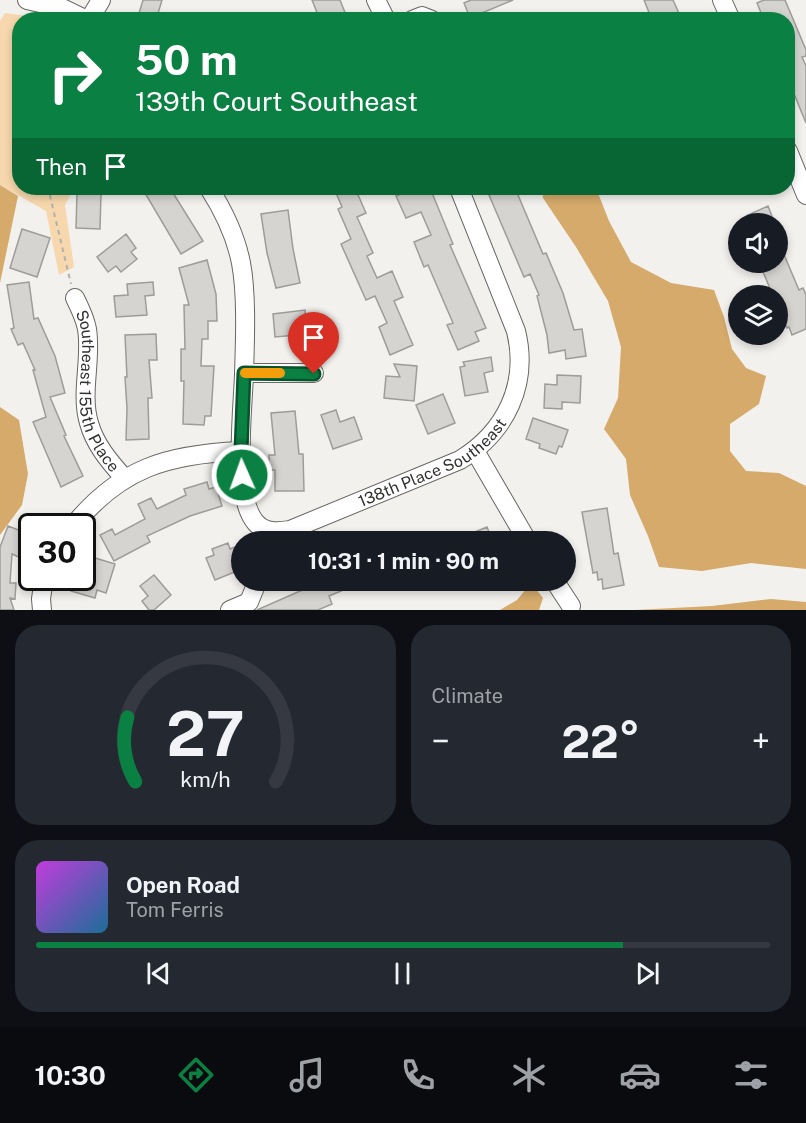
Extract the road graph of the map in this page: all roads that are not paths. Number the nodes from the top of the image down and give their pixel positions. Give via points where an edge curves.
1 (27, 0) edge
2 (71, 12) edge
3 (795, 168) edge
4 (214, 195) edge
5 (462, 195) edge
6 (806, 195) edge
7 (75, 298) road end
8 (244, 373) junction
9 (314, 374) dead end
10 (241, 451) junction
11 (475, 451) junction
12 (124, 478) junction
13 (84, 513) edge
14 (266, 531) edge
15 (287, 531) edge
16 (522, 531) edge
17 (41, 591) edge
18 (254, 591) edge
19 (562, 591) edge
20 (572, 606) dead end
21 (42, 610) edge
22 (230, 610) edge

1 - 2 street
3 - 6 street
4 - 8 street via 241,263
5 - 11 street, 138th Place Southeast via 516,331 521,361 516,392 503,420
7 - 12 street, Southeast 155th Place via 87,329 88,422 102,451
8 - 9 street
8 - 10 street
10 - 12 street via 182,457
10 - 14 street via 248,509
11 - 15 street, 138th Place Southeast
11 - 16 street
12 - 13 street
17 - 21 street
18 - 22 street via 249,602
19 - 20 street

